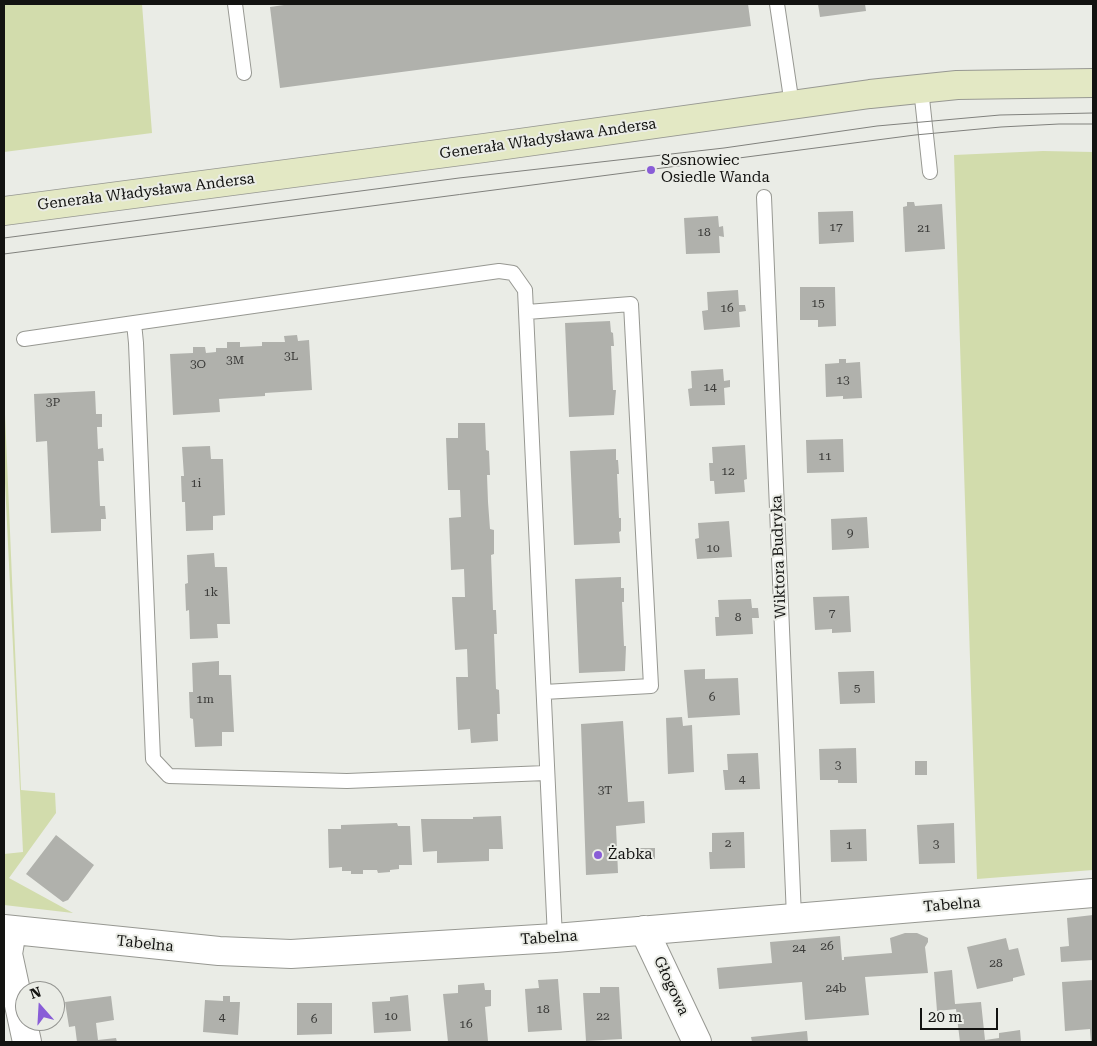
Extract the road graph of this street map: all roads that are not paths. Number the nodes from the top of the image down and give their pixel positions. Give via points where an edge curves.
1 (235, 4) edge
2 (777, 4) edge
3 (244, 74) dead end
4 (1093, 83) edge
5 (921, 89) junction
6 (792, 105) junction
7 (930, 172) dead end
8 (764, 197) dead end
9 (4, 211) edge
10 (527, 312) junction
11 (134, 323) junction
12 (24, 339) dead end
13 (544, 692) junction
14 (546, 772) junction
15 (1093, 893) edge
16 (794, 917) junction
17 (8, 929) edge
18 (644, 930) junction
19 (555, 938) junction
20 (27, 1042) edge
21 (697, 1042) edge

1 - 3 lane
2 - 6 lane
4 - 5 main road, Generała Władysława Andersa via 957,85
5 - 6 main road, Generała Władysława Andersa
5 - 7 lane
6 - 9 main road, Generała Władysława Andersa
8 - 16 lane, Wiktora Budryka
10 - 11 lane via 525,290 513,273 499,271
10 - 13 lane
10 - 13 lane via 631,304 651,686
11 - 12 lane
11 - 14 lane via 153,759 169,776 347,781
13 - 14 lane
14 - 19 lane
15 - 16 street, Tabelna
16 - 18 street, Tabelna
17 - 19 street, Tabelna via 219,951 291,954
17 - 20 street via 8,954
18 - 19 street, Tabelna
18 - 21 street, Głogowa

